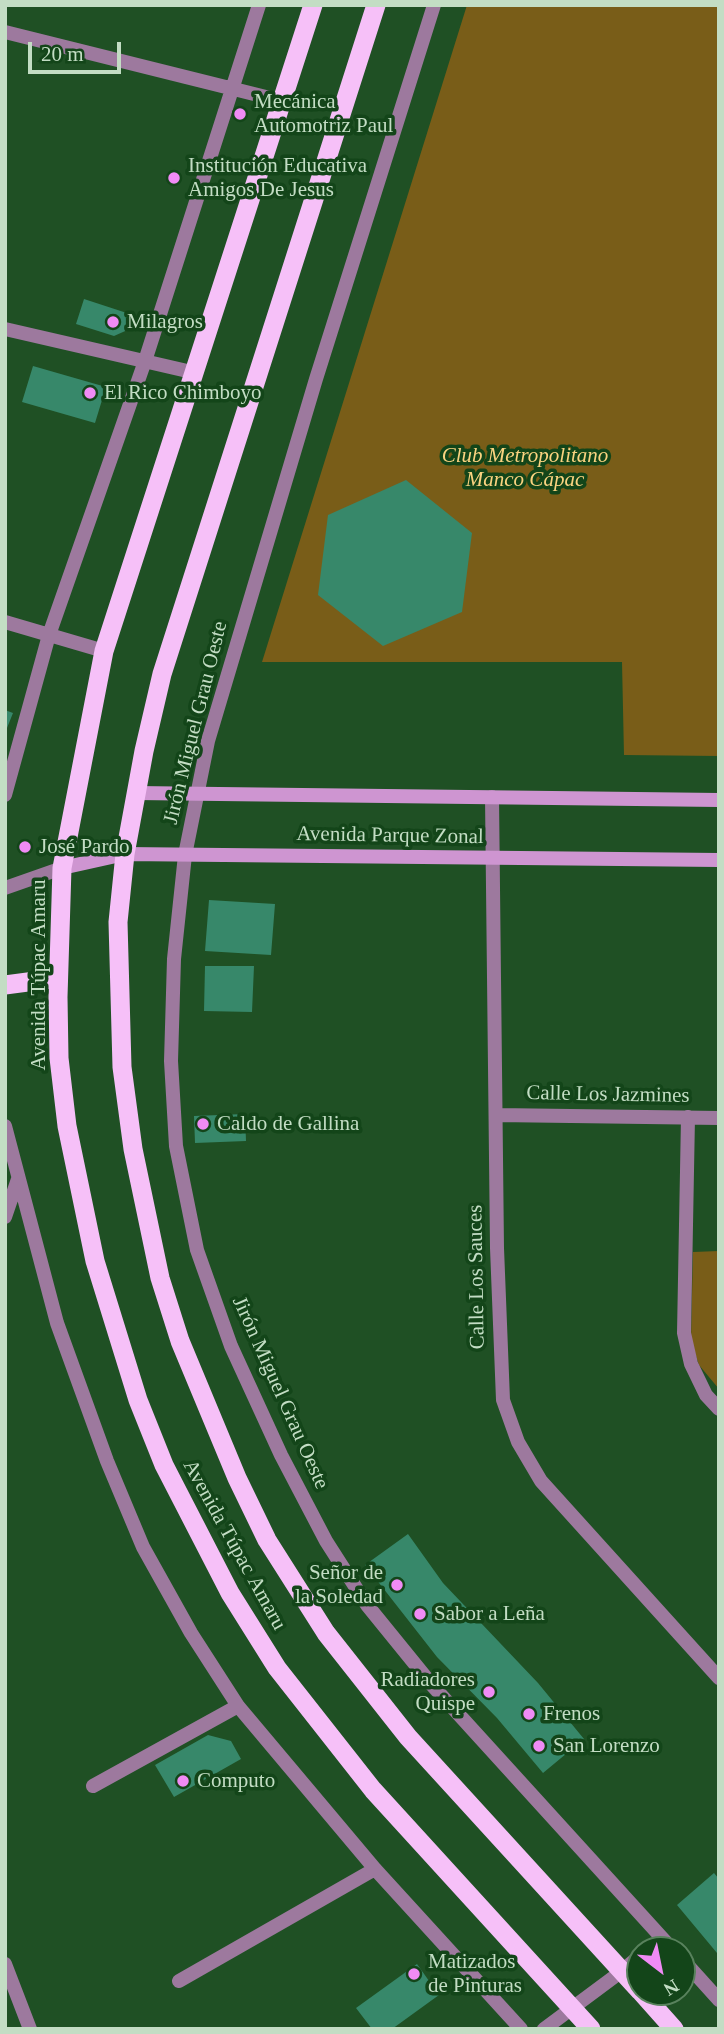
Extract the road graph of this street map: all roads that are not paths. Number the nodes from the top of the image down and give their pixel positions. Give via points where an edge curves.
1 (259, 5) edge
2 (313, 5) edge
3 (376, 5) edge
4 (434, 5) edge
5 (5, 32) edge
6 (232, 90) junction
7 (282, 101) junction
8 (5, 329) edge
9 (145, 361) junction
10 (196, 373) junction
11 (5, 622) edge
12 (49, 635) junction
13 (104, 651) junction
14 (136, 793) junction
15 (197, 794) junction
16 (5, 795) edge
17 (492, 797) junction
18 (719, 800) edge
19 (125, 854) junction
20 (185, 855) junction
21 (493, 858) junction
22 (719, 860) edge
23 (62, 868) junction
24 (5, 888) edge
25 (58, 978) junction
26 (5, 985) edge
27 (497, 1115) junction
28 (688, 1117) junction
29 (719, 1118) edge
30 (5, 1126) edge
31 (19, 1178) junction
32 (5, 1217) edge
33 (719, 1409) edge
34 (719, 1678) edge
35 (238, 1706) junction
36 (93, 1786) dead end
37 (375, 1869) junction
38 (660, 1936) edge
39 (5, 1964) edge
40 (626, 1968) edge
41 (622, 1971) junction
42 (626, 1975) edge
43 (696, 1975) edge
44 (179, 1981) dead end
45 (719, 2000) edge
46 (653, 2006) edge
47 (572, 2008) junction
48 (30, 2029) edge
49 (521, 2029) edge
50 (544, 2029) edge
51 (591, 2029) edge
52 (674, 2029) edge

1 - 6 street
2 - 7 highway, Avenida Túpac Amaru
3 - 14 highway, Avenida Túpac Amaru via 162,674
4 - 15 street, Jirón Miguel Grau Oeste via 242,625
5 - 6 street
6 - 7 street
6 - 9 street
7 - 10 highway, Avenida Túpac Amaru
8 - 9 street
9 - 10 street
9 - 12 street
10 - 13 highway, Avenida Túpac Amaru
11 - 12 street
12 - 13 street
12 - 16 street
13 - 23 highway, Avenida Túpac Amaru
14 - 15 main road, Avenida Parque Zonal
14 - 19 highway, Avenida Túpac Amaru
15 - 17 main road, Avenida Parque Zonal
15 - 20 street, Jirón Miguel Grau Oeste
17 - 18 main road, Avenida Parque Zonal
17 - 21 street, Calle Los Sauces
19 - 20 main road, Avenida Parque Zonal
19 - 23 main road, Avenida Parque Zonal
19 - 41 highway, Avenida Túpac Amaru via 118,922 118,992 132,1149 160,1278 180,1342 237,1478 267,1540 344,1657 456,1792
20 - 21 main road, Avenida Parque Zonal
20 - 38 street, Jirón Miguel Grau Oeste via 174,959 176,1146 197,1250 231,1346 287,1468 367,1605 432,1685
21 - 22 main road, Avenida Parque Zonal
21 - 27 street, Calle Los Sauces
23 - 24 street
23 - 25 highway, Avenida Túpac Amaru
25 - 26 highway
25 - 47 highway, Avenida Túpac Amaru via 66,1126 95,1261 138,1400 195,1530 277,1668 324,1730
27 - 28 street, Calle Los Jazmines
27 - 34 street, Calle Los Sauces via 500,1365 503,1400 518,1442 564,1510
28 - 29 street, Calle Los Jazmines
28 - 33 street via 684,1334 691,1364 706,1395
30 - 31 street
31 - 32 street
31 - 35 street via 57,1322 143,1548
35 - 36 street
35 - 37 street
37 - 44 street
37 - 49 street
39 - 48 street
40 - 41 street
41 - 42 highway, Avenida Túpac Amaru
41 - 47 street
43 - 45 street
46 - 52 highway, Avenida Túpac Amaru
47 - 50 street
47 - 51 highway, Avenida Túpac Amaru

